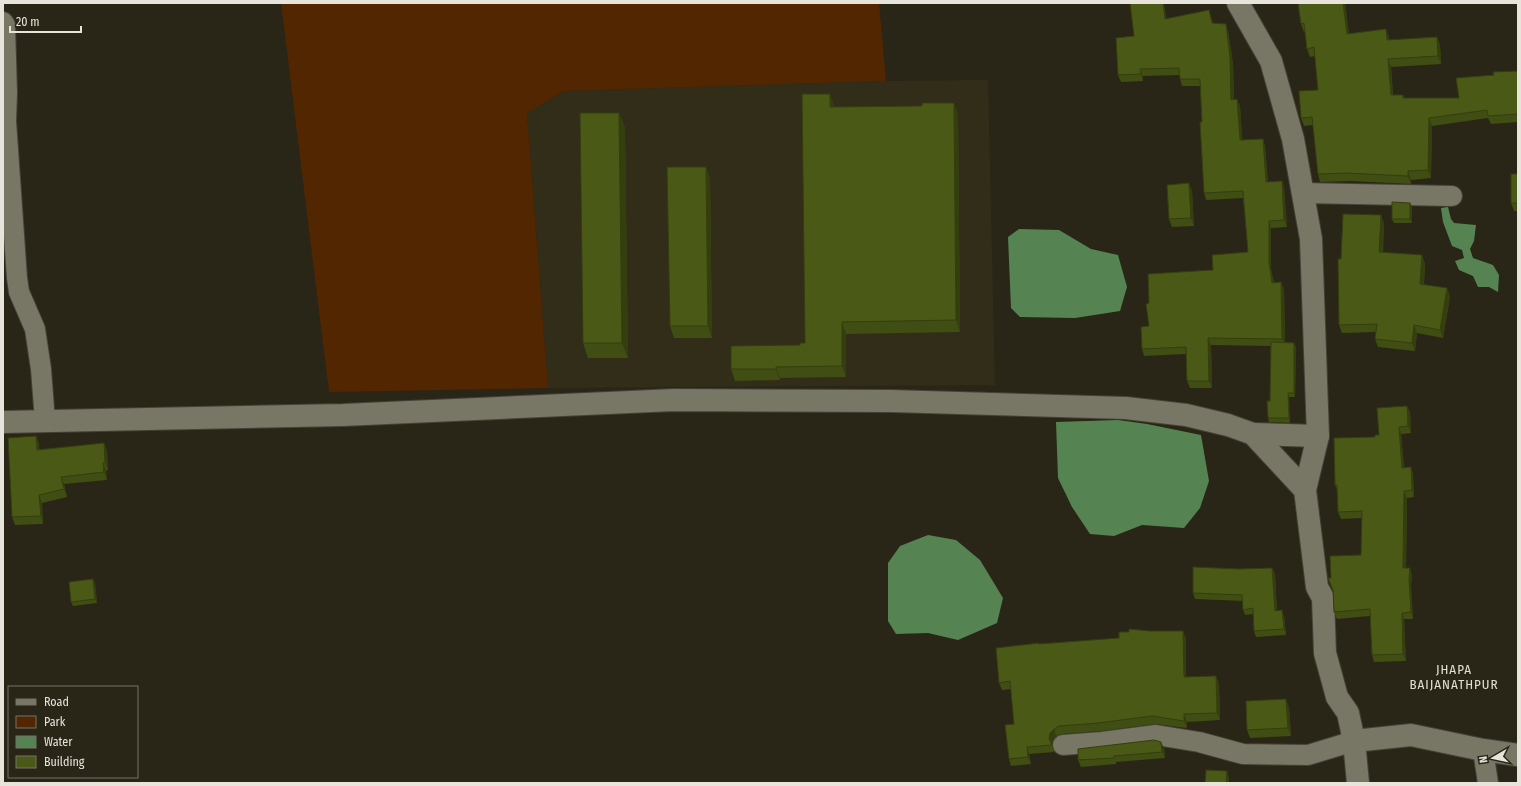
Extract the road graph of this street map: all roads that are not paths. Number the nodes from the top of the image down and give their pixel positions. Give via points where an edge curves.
1 (1238, 3) edge
2 (3, 22) edge
3 (1303, 193) junction
4 (1452, 196) dead end
5 (45, 421) junction
6 (3, 422) edge
7 (1253, 434) junction
8 (1318, 436) junction
9 (1305, 490) junction
10 (1354, 741) junction
11 (1063, 745) dead end
12 (1483, 750) junction
13 (1518, 755) edge
14 (1358, 783) edge
15 (1488, 783) edge

1 - 3 street via 1271,61 1293,139
2 - 5 street via 6,121 17,278 19,292 34,329 41,369
3 - 4 street
3 - 8 street via 1311,238
5 - 6 street
5 - 7 street via 342,415 674,400 883,401 1126,408 1186,415
7 - 8 street
7 - 9 street
8 - 9 street
9 - 10 street via 1317,588 1323,598 1325,653 1338,697 1348,713
10 - 11 street via 1308,755 1242,754 1199,742 1156,735
10 - 12 street via 1411,735
10 - 14 street
12 - 13 street
12 - 15 street

